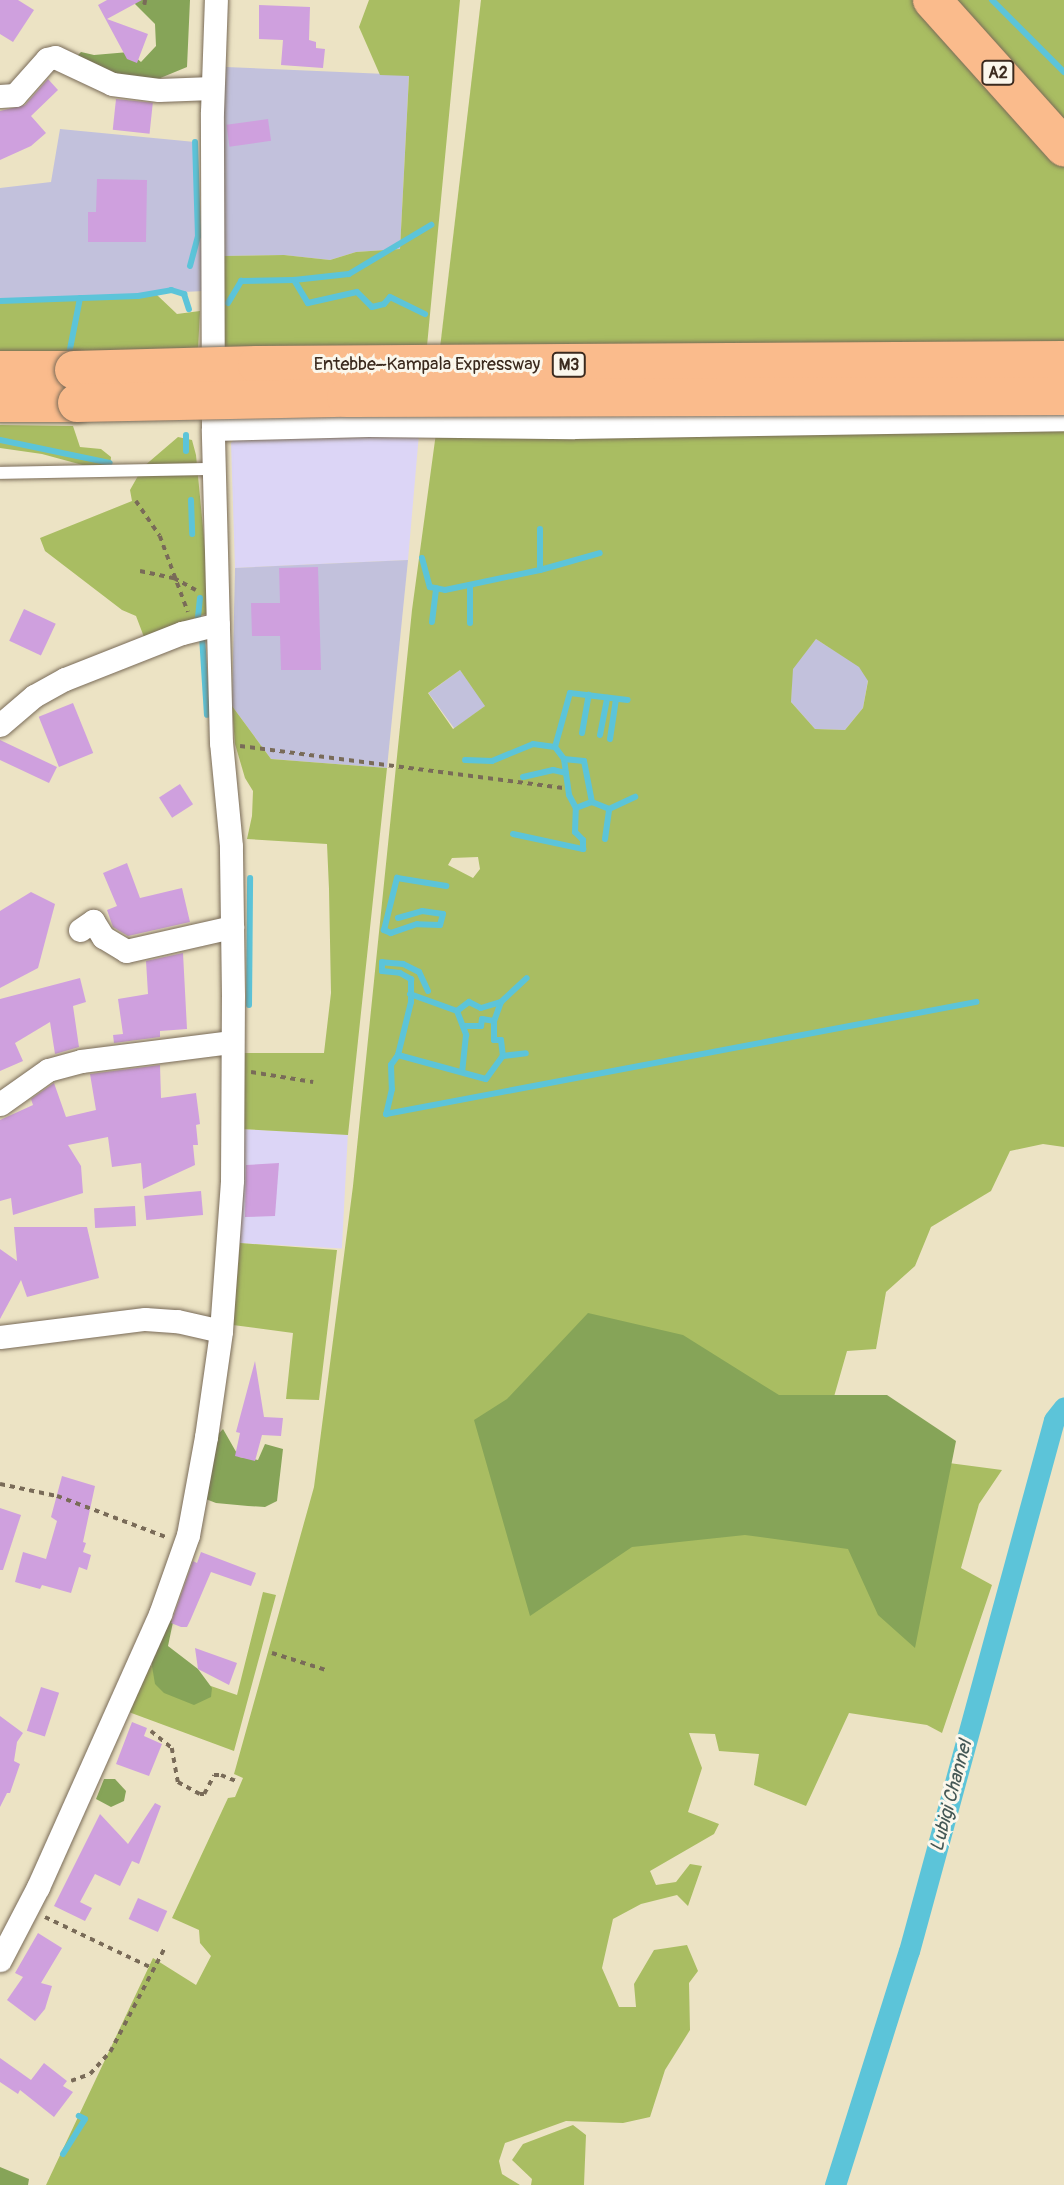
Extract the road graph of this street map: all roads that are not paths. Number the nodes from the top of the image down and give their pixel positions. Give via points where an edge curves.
1 (216, 0) edge
2 (932, 0) edge
3 (212, 88) junction
4 (0, 96) edge
5 (1064, 146) edge
6 (1064, 360) edge
7 (0, 370) edge
8 (76, 386) junction
9 (1064, 396) edge
10 (0, 403) edge
11 (1064, 419) edge
12 (213, 429) junction
13 (214, 469) junction
14 (0, 473) edge
15 (207, 626) junction
16 (0, 725) edge
17 (232, 927) junction
18 (80, 930) dead end
19 (232, 1042) junction
20 (0, 1104) edge
21 (220, 1331) junction
22 (0, 1337) edge
23 (0, 1960) edge

1 - 3 street
2 - 5 highway, A2
3 - 4 street via 159,90 112,84 55,57 47,59 15,95
3 - 12 street
6 - 8 highway, Entebbe–Kampala Expressway / M3, bridge via 257,365
7 - 8 highway, Entebbe–Kampala Expressway / M3
8 - 9 highway, Entebbe–Kampala Expressway / M3, bridge via 346,398
8 - 10 highway, Entebbe–Kampala Expressway / M3
11 - 12 street
12 - 13 street
13 - 14 lane
13 - 15 street
15 - 16 street via 65,679 34,696
15 - 17 street via 231,846
17 - 18 street via 126,951 103,937 93,922
17 - 19 street
19 - 20 street via 81,1061 48,1070
19 - 21 street via 232,1180
21 - 22 street via 145,1319
21 - 23 street via 185,1544 160,1614

